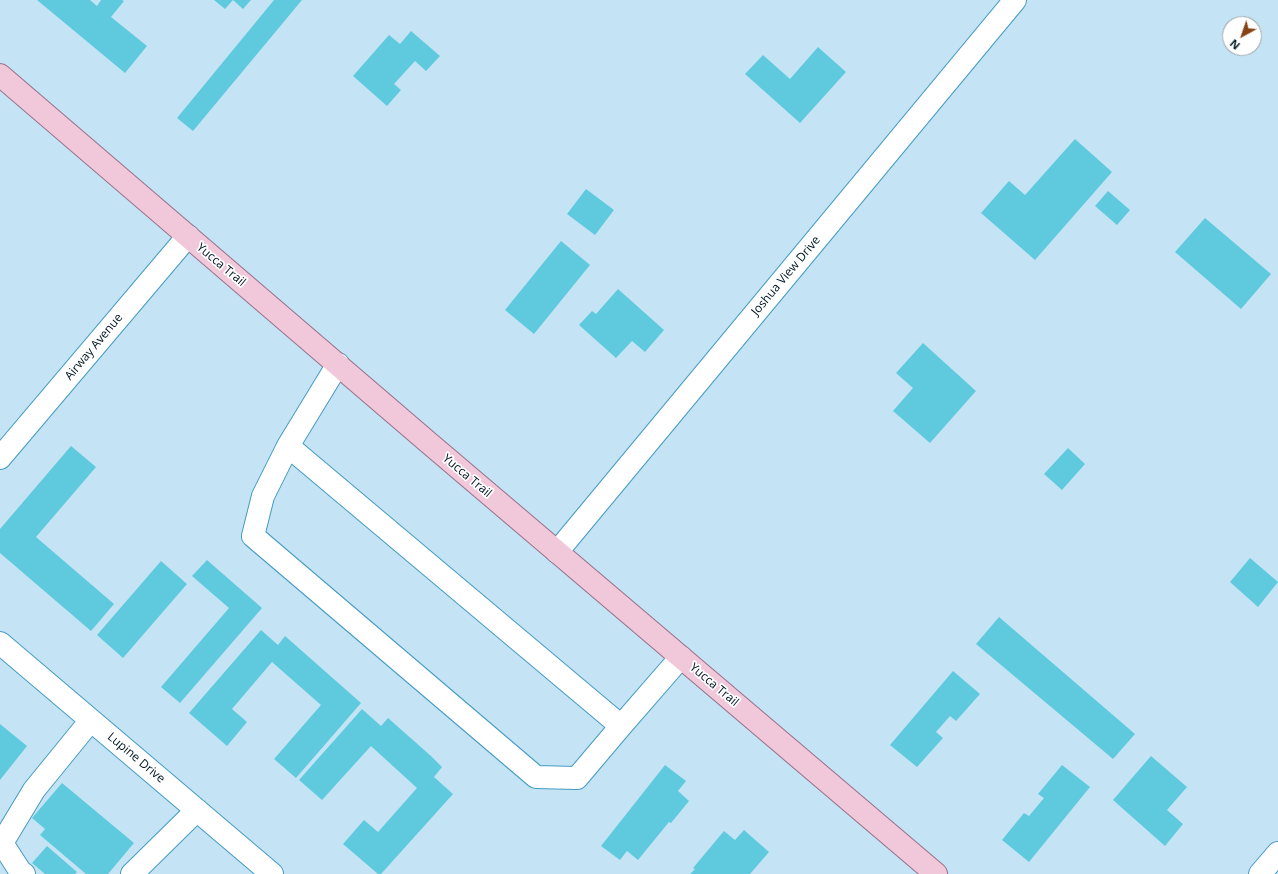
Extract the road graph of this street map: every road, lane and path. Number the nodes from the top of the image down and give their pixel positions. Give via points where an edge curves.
1 (1015, 0) edge
2 (0, 75) edge
3 (188, 236) junction
4 (338, 364) junction
5 (288, 446) junction
6 (0, 458) edge
7 (558, 552) junction
8 (0, 643) edge
9 (681, 657) junction
10 (91, 720) junction
11 (621, 726) junction
12 (197, 810) junction
13 (1278, 853) edge
14 (24, 874) edge
15 (132, 874) edge
16 (272, 874) edge
17 (936, 874) edge
18 (1260, 874) edge

1 - 7 street, Joshua View Drive
2 - 3 main road, Yucca Trail
3 - 4 main road, Yucca Trail
3 - 6 street, Airway Avenue
4 - 5 street
4 - 7 main road, Yucca Trail
5 - 11 street
5 - 11 street via 263,496 253,536 536,777 577,778
7 - 9 main road, Yucca Trail
8 - 10 street, Lupine Drive
9 - 11 street
9 - 17 main road, Yucca Trail
10 - 12 street, Lupine Drive
10 - 14 street via 34,790 2,842
12 - 15 street
12 - 16 street, Lupine Drive
13 - 18 street

